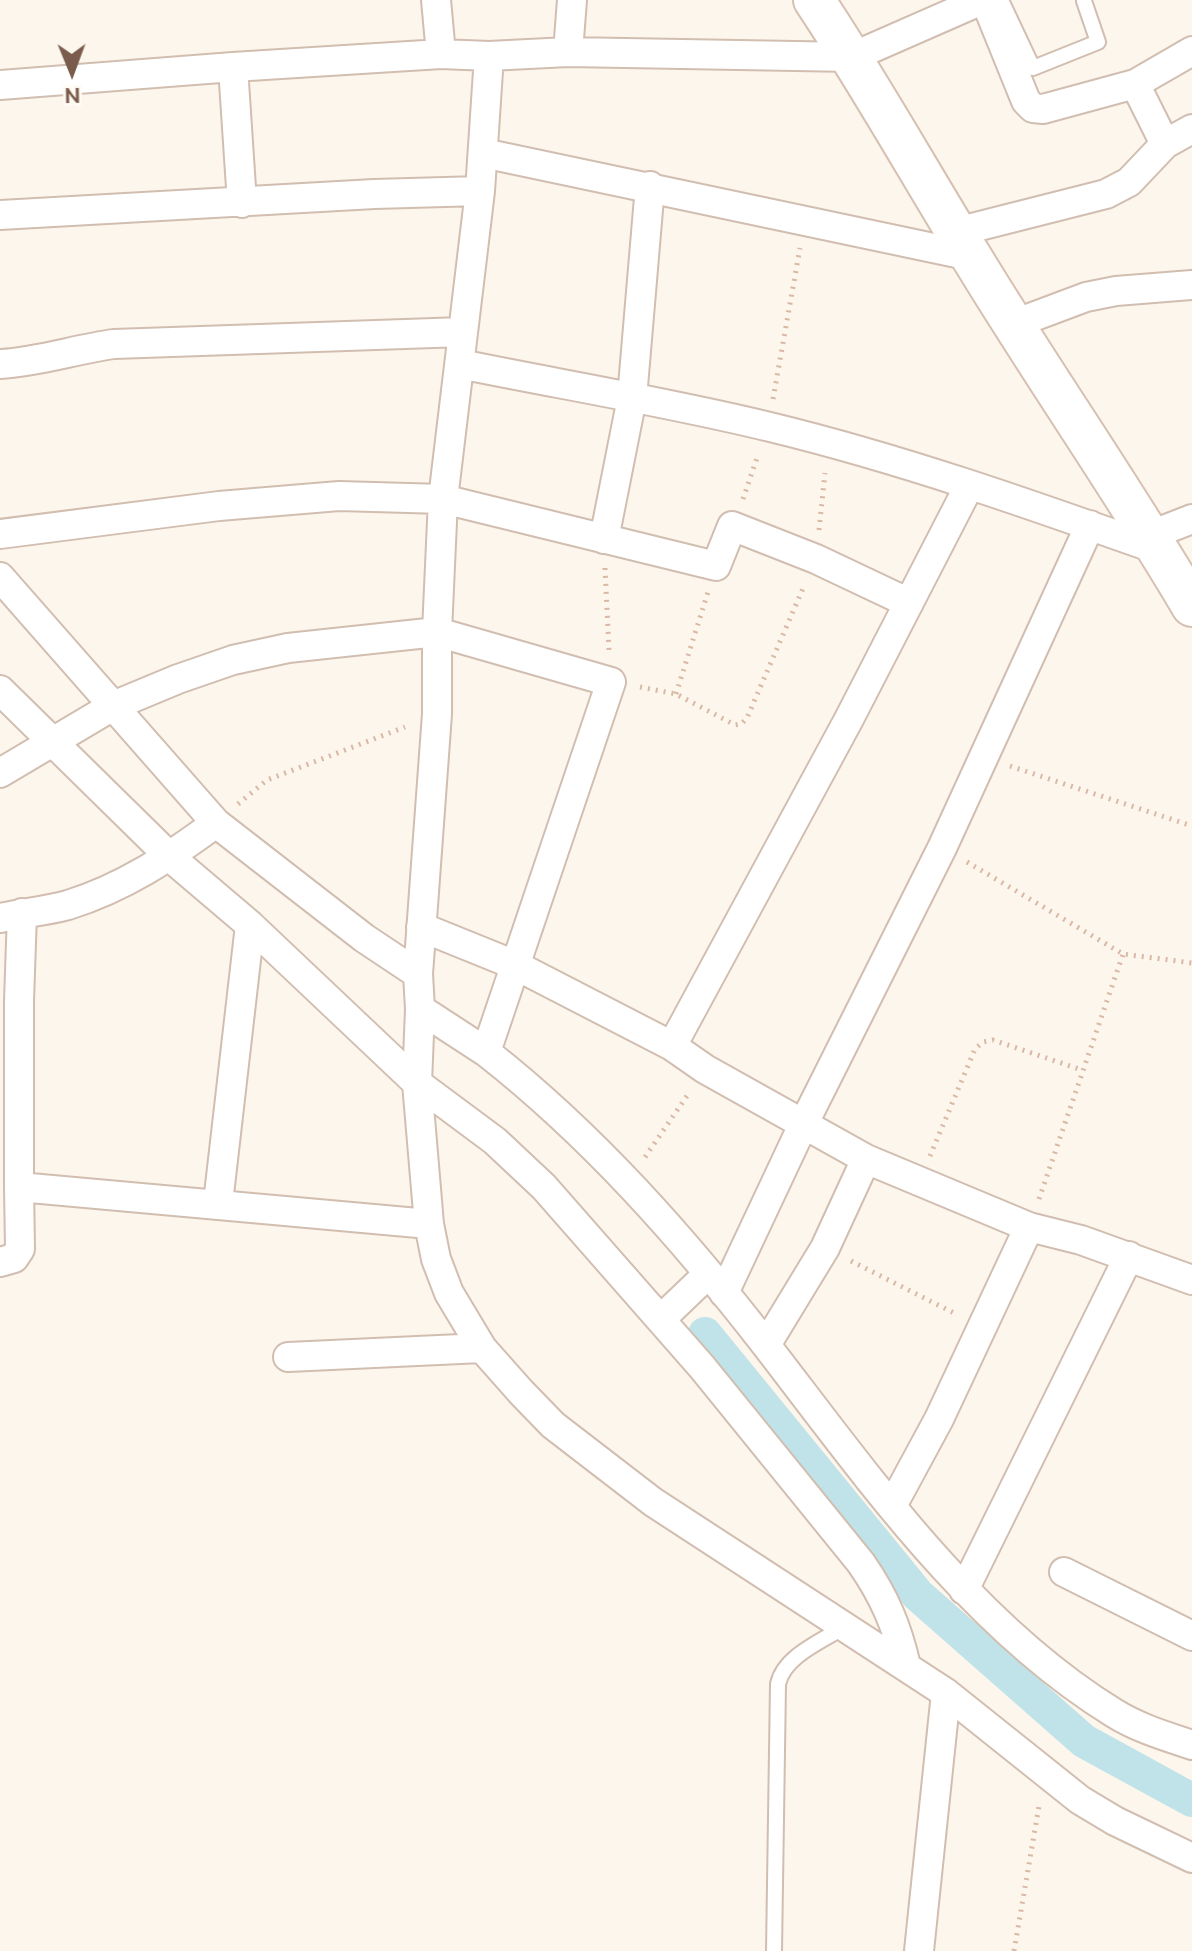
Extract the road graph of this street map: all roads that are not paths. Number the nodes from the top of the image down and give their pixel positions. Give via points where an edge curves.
1 (436, 0) edge
2 (572, 0) edge
3 (814, 0) edge
4 (984, 0) edge
5 (1001, 0) edge
6 (1084, 1) edge
7 (1192, 51) edge
8 (568, 52) junction
9 (441, 54) junction
10 (489, 56) junction
11 (852, 57) junction
12 (233, 67) junction
13 (1135, 84) junction
14 (0, 85) edge
15 (1192, 129) edge
16 (1165, 144) junction
17 (483, 153) junction
18 (650, 186) junction
19 (480, 191) junction
20 (242, 203) junction
21 (0, 215) edge
22 (964, 244) junction
23 (1192, 285) edge
24 (1014, 324) junction
25 (463, 332) junction
26 (0, 364) edge
27 (460, 364) junction
28 (632, 398) junction
29 (969, 486) junction
30 (443, 499) junction
31 (1192, 519) edge
32 (1090, 525) junction
33 (0, 534) edge
34 (604, 539) junction
35 (1155, 543) junction
36 (0, 577) edge
37 (909, 603) junction
38 (1192, 606) edge
39 (437, 632) junction
40 (0, 690) edge
41 (113, 706) junction
42 (54, 742) junction
43 (0, 773) edge
44 (216, 823) junction
45 (170, 857) junction
46 (11, 916) edge
47 (250, 925) junction
48 (421, 927) junction
49 (515, 965) junction
50 (418, 974) junction
51 (420, 1009) junction
52 (672, 1046) junction
53 (486, 1052) junction
54 (417, 1083) junction
55 (10, 1116) edge
56 (803, 1125) junction
57 (866, 1159) junction
58 (19, 1187) junction
59 (218, 1203) junction
60 (429, 1224) junction
61 (1029, 1227) junction
62 (1129, 1256) junction
63 (0, 1262) edge
64 (1192, 1280) edge
65 (716, 1284) junction
66 (661, 1319) junction
67 (766, 1345) junction
68 (482, 1348) junction
69 (288, 1357) dead end
70 (892, 1506) junction
71 (1064, 1572) dead end
72 (964, 1590) junction
73 (844, 1627) junction
74 (1192, 1636) edge
75 (906, 1666) junction
76 (946, 1693) junction
77 (1192, 1745) edge
78 (1192, 1858) edge
79 (774, 1951) edge
80 (919, 1951) edge

1 - 9 street
2 - 8 street
3 - 11 main road
4 - 11 street
4 - 13 street via 1033,108
5 - 6 lane via 1033,68 1098,42
7 - 13 street
8 - 10 street
8 - 11 street
9 - 10 street
9 - 12 street
10 - 17 street
11 - 22 main road
12 - 14 street
12 - 20 street
13 - 16 street
15 - 16 street
16 - 22 street via 1129,182 1106,194
17 - 18 street
17 - 19 street
18 - 22 street via 805,223
18 - 28 street
19 - 20 street
19 - 25 street
20 - 21 street
22 - 24 main road
23 - 24 street via 1086,297
24 - 35 main road
25 - 26 street via 114,344
25 - 27 street
27 - 28 street
27 - 30 street
28 - 29 street via 768,426
28 - 34 street
29 - 32 street
29 - 37 street
30 - 33 street via 339,496
30 - 34 street
30 - 39 street
31 - 35 street
32 - 35 street
32 - 56 street via 942,848
34 - 37 street via 716,566 732,526
35 - 38 main road
36 - 41 street
37 - 52 street
39 - 41 street via 288,648 233,660
39 - 48 street via 437,714
39 - 49 street via 611,682
40 - 42 street
41 - 42 street
41 - 44 street
42 - 43 street
42 - 45 street
44 - 45 street
44 - 50 street
45 - 46 street via 99,893
45 - 47 street
46 - 55 street via 19,1001
47 - 54 street
47 - 59 street
48 - 49 street
48 - 50 street
49 - 52 street
49 - 53 street
50 - 51 street
51 - 53 street
51 - 54 street
52 - 56 street
53 - 65 street via 629,1183
54 - 60 street
54 - 66 street via 495,1141 544,1187
55 - 58 street
56 - 57 street
56 - 65 street
57 - 61 street
57 - 67 street via 825,1248
58 - 59 street
58 - 63 street via 20,1249 14,1258
59 - 60 street
60 - 68 street via 449,1293
61 - 62 street
61 - 70 street
62 - 64 street
62 - 72 street
65 - 66 street
65 - 67 street
66 - 75 street via 881,1591
67 - 70 street
68 - 69 street
68 - 73 street via 588,1455
70 - 72 street
71 - 74 street
72 - 77 street via 1079,1690 1140,1726
73 - 75 street
73 - 79 lane via 780,1674
75 - 76 street
76 - 78 street via 1080,1800
76 - 80 street

